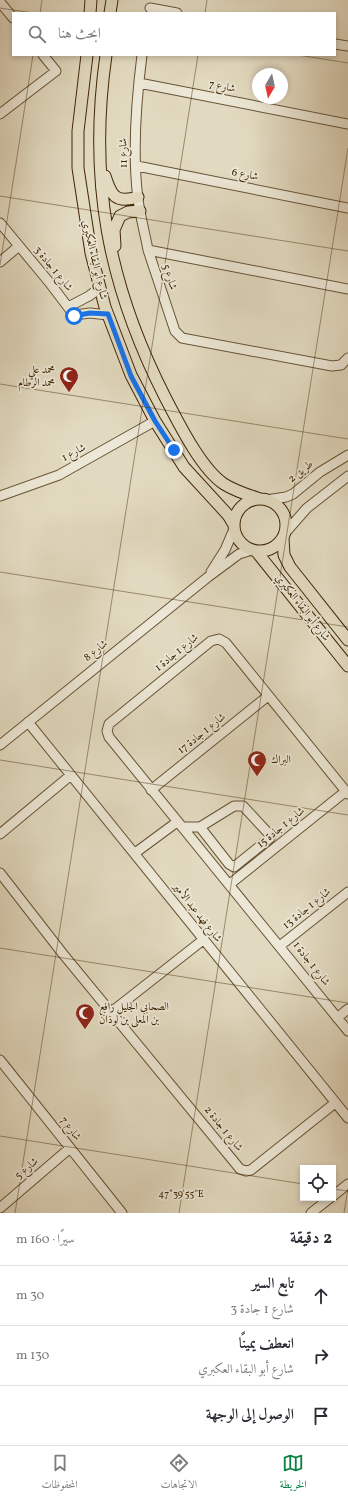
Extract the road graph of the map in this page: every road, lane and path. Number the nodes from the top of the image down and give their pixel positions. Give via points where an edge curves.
1 (91, 0) edge
2 (112, 0) edge
3 (0, 2) edge
4 (151, 7) edge
5 (90, 12) edge
6 (110, 12) edge
7 (173, 12) edge
8 (12, 17) edge
9 (336, 44) edge
10 (348, 46) edge
11 (44, 56) edge
12 (88, 56) edge
13 (106, 56) edge
14 (142, 56) edge
15 (139, 83) junction
16 (0, 114) edge
17 (348, 124) edge
18 (99, 156) junction
19 (137, 166) junction
20 (138, 198) junction
21 (348, 208) edge
22 (140, 211) junction
23 (0, 223) edge
24 (20, 246) junction
25 (148, 250) junction
26 (0, 262) edge
27 (117, 276) junction
28 (100, 288) junction
29 (348, 289) edge
30 (68, 307) junction
31 (108, 314) junction
32 (348, 358) edge
33 (345, 367) edge
34 (155, 421) junction
35 (348, 455) edge
36 (348, 476) edge
37 (0, 496) edge
38 (263, 499) junction
39 (234, 527) junction
40 (284, 536) junction
41 (254, 551) junction
42 (208, 577) junction
43 (348, 640) edge
44 (348, 666) edge
45 (268, 696) junction
46 (28, 722) junction
47 (0, 745) edge
48 (71, 775) junction
49 (151, 790) junction
50 (347, 792) edge
51 (180, 824) junction
52 (200, 827) junction
53 (0, 834) edge
54 (135, 853) junction
55 (0, 873) edge
56 (230, 884) junction
57 (348, 892) edge
58 (203, 940) junction
59 (281, 945) junction
60 (348, 1009) edge
61 (110, 1013) junction
62 (337, 1018) junction
63 (348, 1030) edge
64 (0, 1060) edge
65 (335, 1103) junction
66 (348, 1118) edge
67 (70, 1148) junction
68 (348, 1184) edge
69 (336, 1194) edge
70 (326, 1201) edge
71 (0, 1208) edge
72 (122, 1213) edge
73 (311, 1213) edge

1 - 5 main road
2 - 6 main road
3 - 8 street
4 - 7 street
9 - 10 street
11 - 16 street via 56,71
12 - 28 main road, شارع أبو البقاء العكبري via 78,131 78,168 82,206
13 - 18 main road, شارع أبو البقاء العكبري via 100,95
14 - 15 street, شارع 11
15 - 17 street, شارع 7
15 - 19 street, شارع 11 via 136,121
18 - 20 main road via 111,193 124,200
18 - 27 main road, شارع أبو البقاء العكبري via 106,231
19 - 20 street, شارع 11
19 - 21 street, شارع 6
20 - 22 street, شارع 11
22 - 25 street, شارع 11
22 - 27 main road via 120,216 116,223 114,230
23 - 24 street, شارع 1 جادة 3
24 - 26 street, شارع 1 جادة 3
24 - 30 street, شارع 1 جادة 3
25 - 29 street, شارع 5
25 - 33 street, شارع 5 via 175,331 182,338
27 - 38 main road, شارع أبو البقاء العكبري via 125,305 152,371 192,445 211,473 224,484
28 - 30 street, شارع 1 جادة 3
28 - 31 main road, شارع أبو البقاء العكبري
30 - 31 street, شارع 1 جادة 3 via 74,316
31 - 34 main road, شارع أبو البقاء العكبري via 131,376
32 - 33 street, شارع 5
34 - 37 street, شارع 1 via 59,475
34 - 39 main road, شارع أبو البقاء العكبري via 184,467 228,515
35 - 38 street, طريق 2 via 320,472 293,494
36 - 40 street via 307,508
38 - 39 main road via 250,501 242,506 237,512
38 - 40 main road via 273,502 284,513
39 - 41 main road via 240,542
39 - 42 street, شارع 8 via 225,550
40 - 41 main road via 267,551
40 - 43 main road, شارع أبو البقاء العكبري via 284,555 290,567
41 - 42 street, شارع 8 via 239,554
41 - 44 main road, شارع أبو البقاء العكبري
42 - 46 street, شارع 8
45 - 49 street, شارع 1 جادة 17
45 - 49 street, شارع 1 جادة 1 via 226,643 212,641 109,724 109,737
45 - 50 street, شارع 1 جادة 1
46 - 47 street, شارع 8
46 - 48 street, شارع فهد عبد الأمير
48 - 53 street
48 - 54 street, شارع فهد عبد الأمير
49 - 51 street, شارع 1 جادة 1
50 - 56 street, شارع 1 جادة 15
51 - 52 street
51 - 54 street
51 - 56 street, شارع 1 جادة 1
52 - 52 street via 234,806 243,806 270,838 234,867
54 - 58 street, شارع فهد عبد الأمير
55 - 61 street, شارع 1 جادة 2
56 - 59 street, شارع 1 جادة 1
57 - 59 street, شارع 1 جادة 13
58 - 61 street
58 - 65 street, شارع فهد عبد الأمير
59 - 62 street, شارع 1 جادة 1
60 - 62 street
61 - 65 street, شارع 1 جادة 2 via 242,1171 251,1170
62 - 63 street, شارع 1 جادة 1
64 - 67 street, شارع 7
65 - 66 street, شارع فهد عبد الأمير
67 - 71 street, شارع 5
67 - 72 street, شارع 7
68 - 69 street
70 - 73 street

